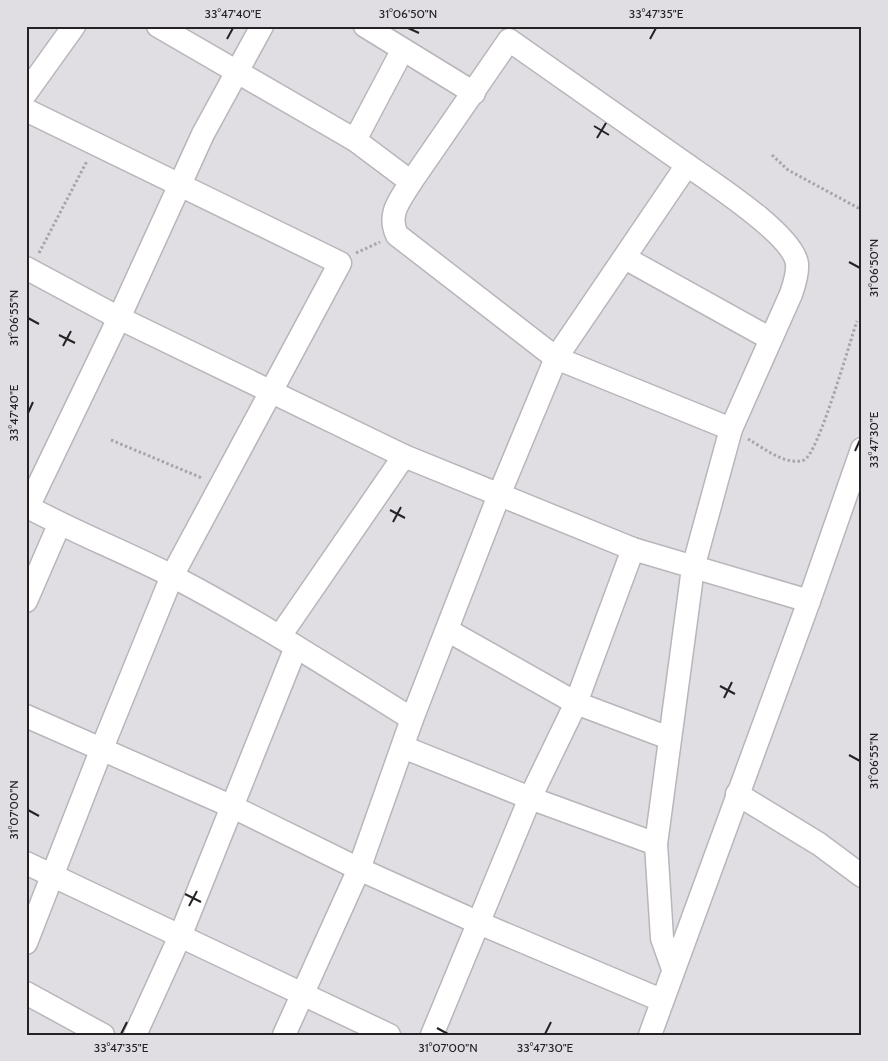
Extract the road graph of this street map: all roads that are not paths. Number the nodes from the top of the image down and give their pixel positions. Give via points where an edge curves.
1 (74, 26) edge
2 (158, 26) edge
3 (262, 26) edge
4 (365, 26) edge
5 (513, 33) edge
6 (402, 51) junction
7 (237, 72) junction
8 (26, 93) edge
9 (474, 93) junction
10 (26, 110) edge
11 (355, 140) junction
12 (687, 165) junction
13 (411, 182) junction
14 (179, 184) junction
15 (625, 258) junction
16 (28, 269) edge
17 (119, 318) junction
18 (769, 338) junction
19 (556, 358) junction
20 (272, 392) junction
21 (730, 428) junction
22 (862, 449) edge
23 (404, 456) junction
24 (499, 495) junction
25 (27, 506) edge
26 (59, 525) junction
27 (633, 549) junction
28 (693, 568) junction
29 (172, 576) junction
30 (809, 600) junction
31 (26, 601) edge
32 (447, 630) junction
33 (288, 641) junction
34 (576, 703) junction
35 (26, 716) edge
36 (412, 719) junction
37 (669, 738) junction
38 (402, 747) junction
39 (102, 748) junction
40 (737, 794) junction
41 (530, 798) junction
42 (233, 807) junction
43 (656, 844) junction
44 (26, 863) edge
45 (359, 869) junction
46 (55, 875) junction
47 (862, 876) edge
48 (479, 923) junction
49 (181, 934) junction
50 (26, 944) edge
51 (673, 969) junction
52 (303, 992) junction
53 (26, 993) edge
54 (661, 1000) junction
55 (103, 1035) edge
56 (135, 1035) edge
57 (284, 1035) edge
58 (389, 1035) edge
59 (432, 1035) edge
60 (650, 1035) edge

1 - 8 street
2 - 7 street
3 - 7 street
4 - 6 street
5 - 9 street
5 - 12 street
6 - 9 street
6 - 11 street
7 - 11 street
7 - 14 street
9 - 13 street
10 - 14 street
11 - 13 street
12 - 15 street
12 - 18 street via 752,211 792,252 797,263 796,276 791,294
13 - 19 street via 393,214 397,235
14 - 17 street
14 - 20 street via 340,263
15 - 18 street
15 - 19 street
16 - 17 street
17 - 20 street
17 - 25 street
18 - 21 street
19 - 21 street
19 - 24 street
20 - 23 street
20 - 29 street
21 - 28 street
22 - 30 street
23 - 24 street
23 - 33 street
24 - 27 street
24 - 32 street
25 - 26 street
26 - 29 street
26 - 31 street
27 - 28 street
27 - 34 street
28 - 30 street
28 - 37 street
29 - 33 street
29 - 39 street
30 - 40 street
32 - 34 street
32 - 36 street
33 - 36 street
33 - 42 street
34 - 37 street
34 - 41 street
35 - 39 street
36 - 38 street
37 - 43 street
38 - 41 street
38 - 45 street
39 - 42 street
39 - 46 street
40 - 47 street via 819,844
40 - 51 street
41 - 43 street
41 - 48 street
42 - 45 street
42 - 49 street
43 - 51 street via 662,938
44 - 46 street
45 - 48 street
45 - 52 street
46 - 49 street
46 - 50 street
48 - 54 street
48 - 59 street
49 - 52 street
49 - 56 street
51 - 54 street
52 - 57 street
52 - 58 street
53 - 55 street
54 - 60 street

